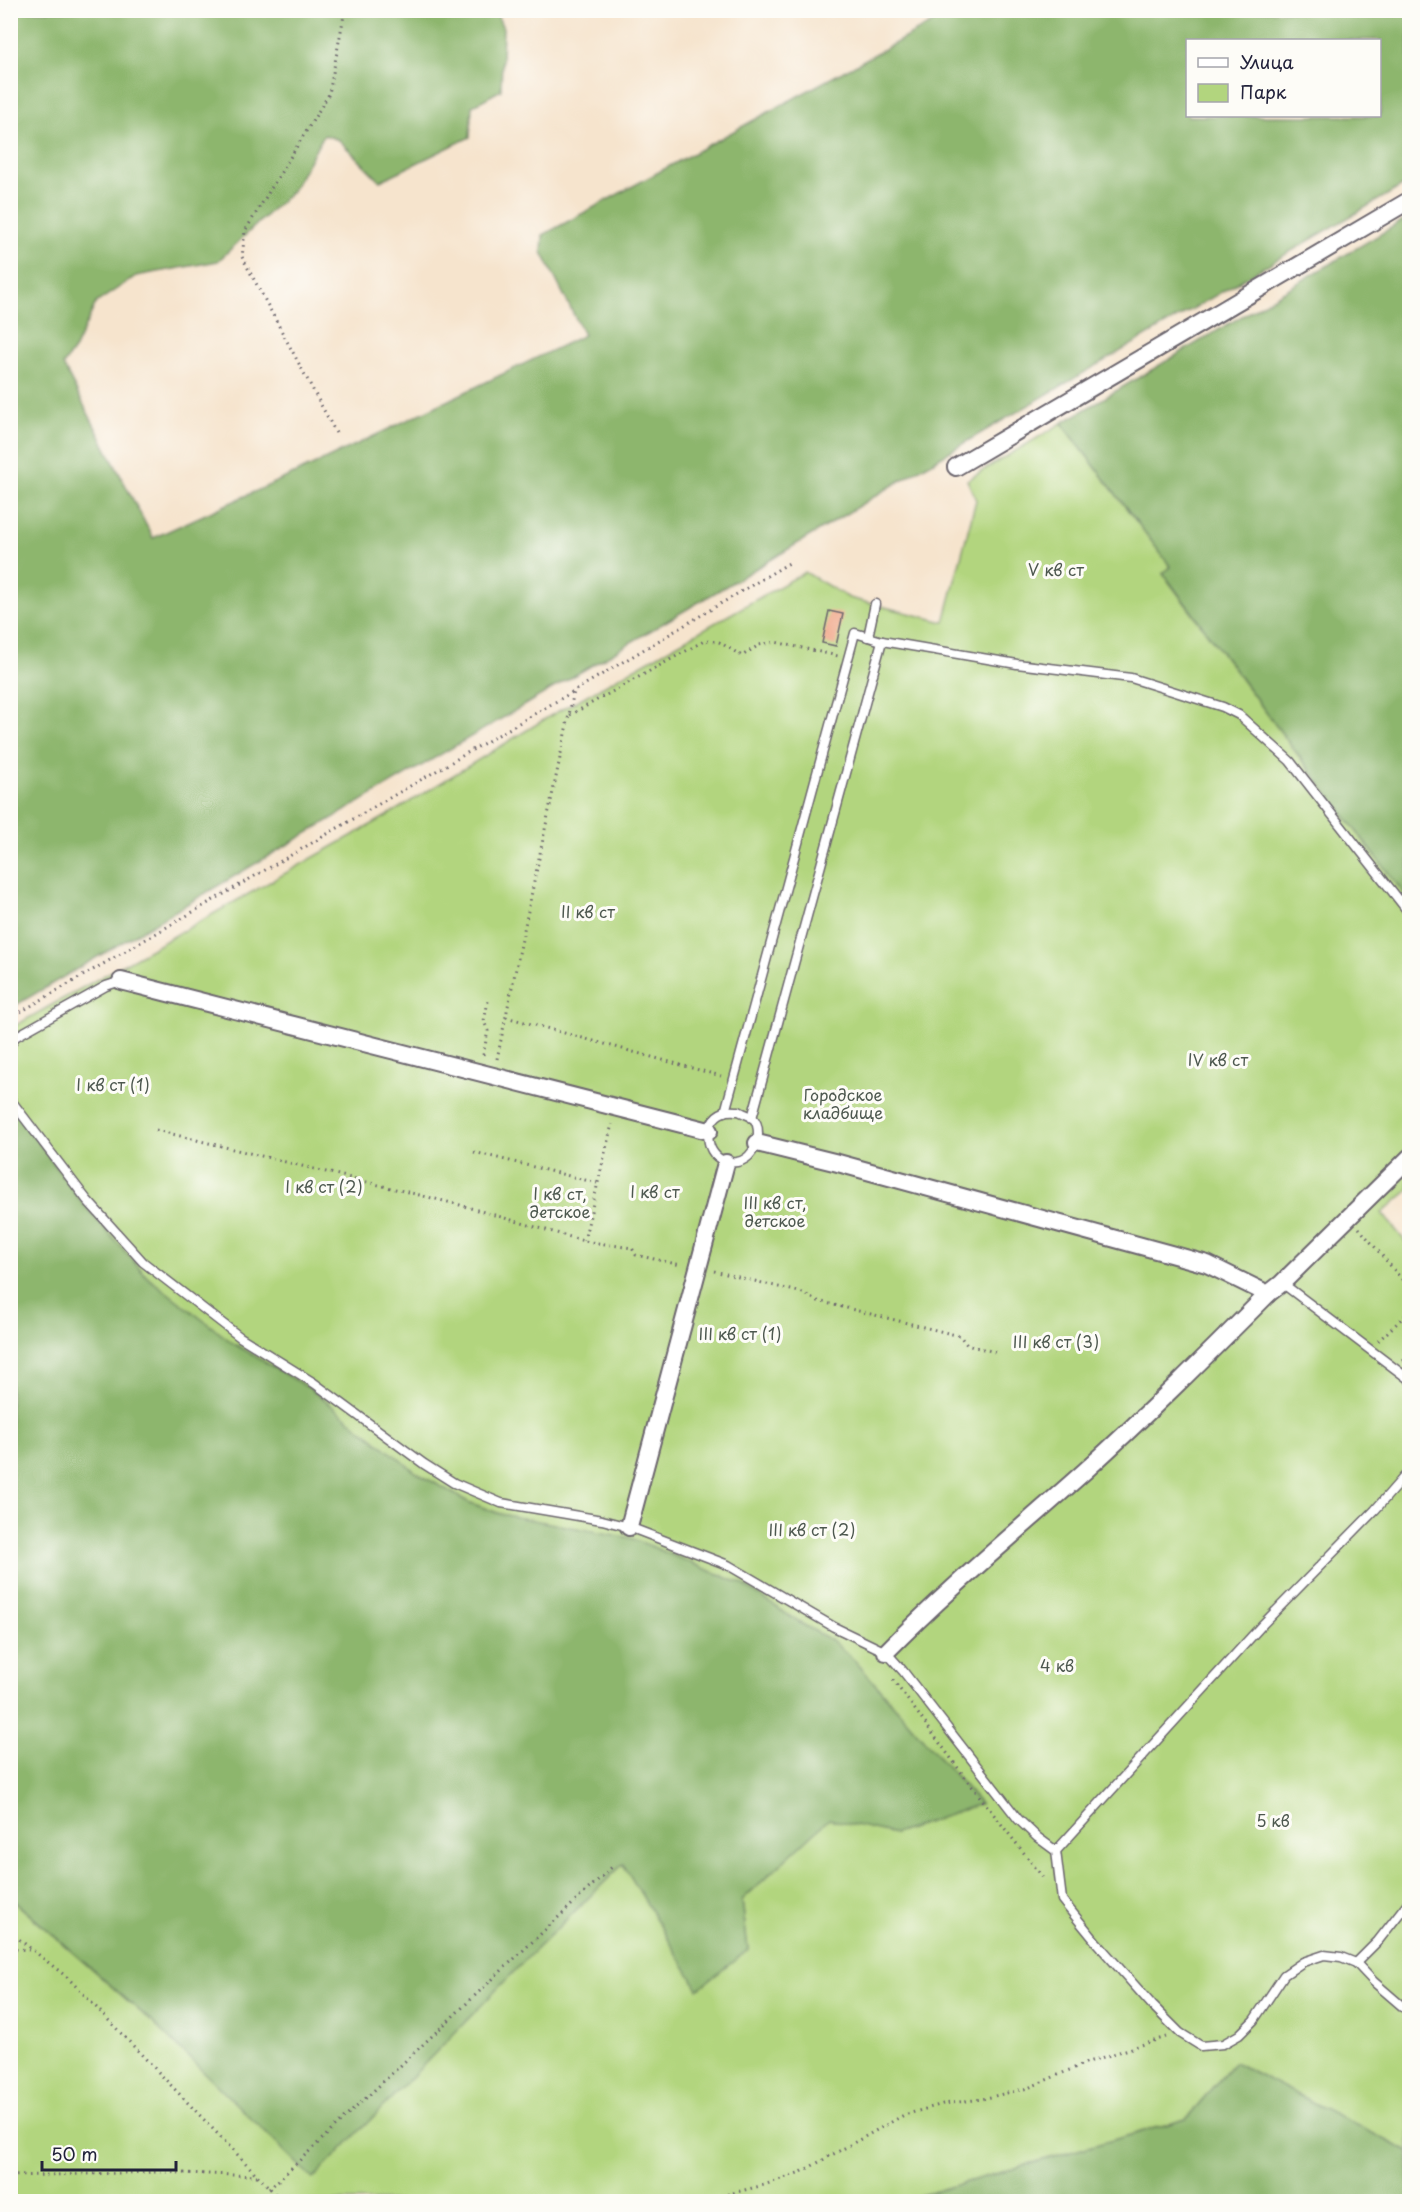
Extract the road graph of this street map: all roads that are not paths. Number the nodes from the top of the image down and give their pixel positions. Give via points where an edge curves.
1 (1410, 200) edge
2 (956, 467) dead end
3 (875, 604) dead end
4 (867, 637) junction
5 (882, 641) junction
6 (1410, 914) edge
7 (121, 981) joint
8 (10, 1045) edge
9 (10, 1099) edge
10 (725, 1112) junction
11 (752, 1118) junction
12 (709, 1131) junction
13 (757, 1143) junction
14 (1410, 1157) edge
15 (726, 1163) junction
16 (1282, 1283) junction
17 (1268, 1294) junction
18 (1410, 1380) edge
19 (1410, 1470) edge
20 (629, 1527) junction
21 (886, 1652) junction
22 (1056, 1851) junction
23 (1410, 1900) edge
24 (1356, 1963) junction
25 (1410, 2013) edge

1 - 2 street
3 - 4 lane
4 - 5 lane
4 - 10 lane via 855,633
5 - 6 lane via 1131,678 1239,715 1290,761
5 - 11 lane
7 - 8 lane via 15,1037
7 - 12 street
9 - 20 lane via 87,1200 144,1262 240,1337 314,1383 454,1483 501,1503
10 - 11 lane via 739,1111
10 - 12 lane via 715,1118
11 - 13 lane via 758,1128
12 - 15 lane via 709,1146
13 - 15 lane via 743,1161
13 - 17 street via 1207,1264
14 - 16 street
15 - 20 street
16 - 17 street
16 - 18 lane
17 - 21 street via 1085,1472
19 - 22 lane
20 - 21 lane via 728,1565 834,1627
21 - 22 lane via 1018,1819
22 - 24 lane via 1062,1900 1180,2033 1201,2046 1223,2044 1239,2035 1284,1975 1303,1962 1324,1956
23 - 24 lane
24 - 25 lane

